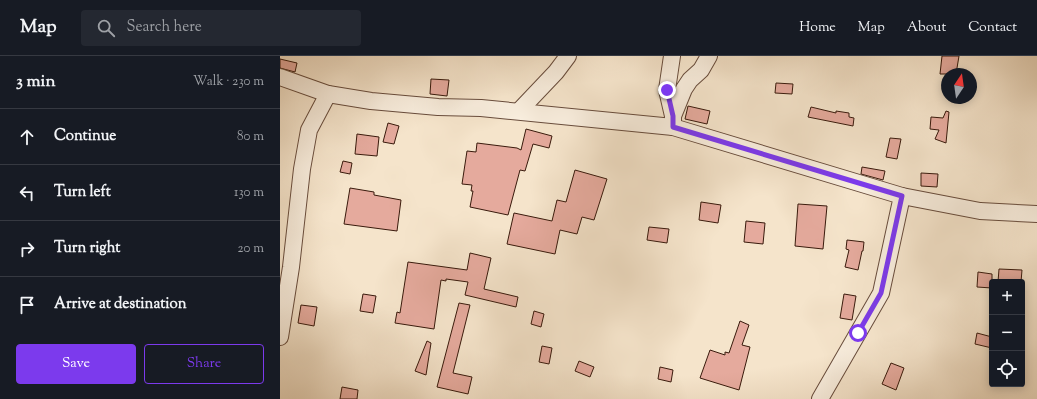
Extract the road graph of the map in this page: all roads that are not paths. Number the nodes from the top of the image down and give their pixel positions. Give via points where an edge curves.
1 (568, 56) edge
2 (672, 56) edge
3 (709, 56) edge
4 (280, 77) edge
5 (328, 94) junction
6 (519, 111) junction
7 (673, 121) junction
8 (902, 196) junction
9 (1037, 214) edge
10 (280, 337) edge
11 (820, 399) edge

1 - 6 street
2 - 7 street via 667,90
3 - 7 street via 701,70 684,88
4 - 5 street
5 - 6 street via 438,107
5 - 10 street via 309,130
6 - 7 street
7 - 8 street
8 - 9 street via 980,211
8 - 11 street via 881,293

